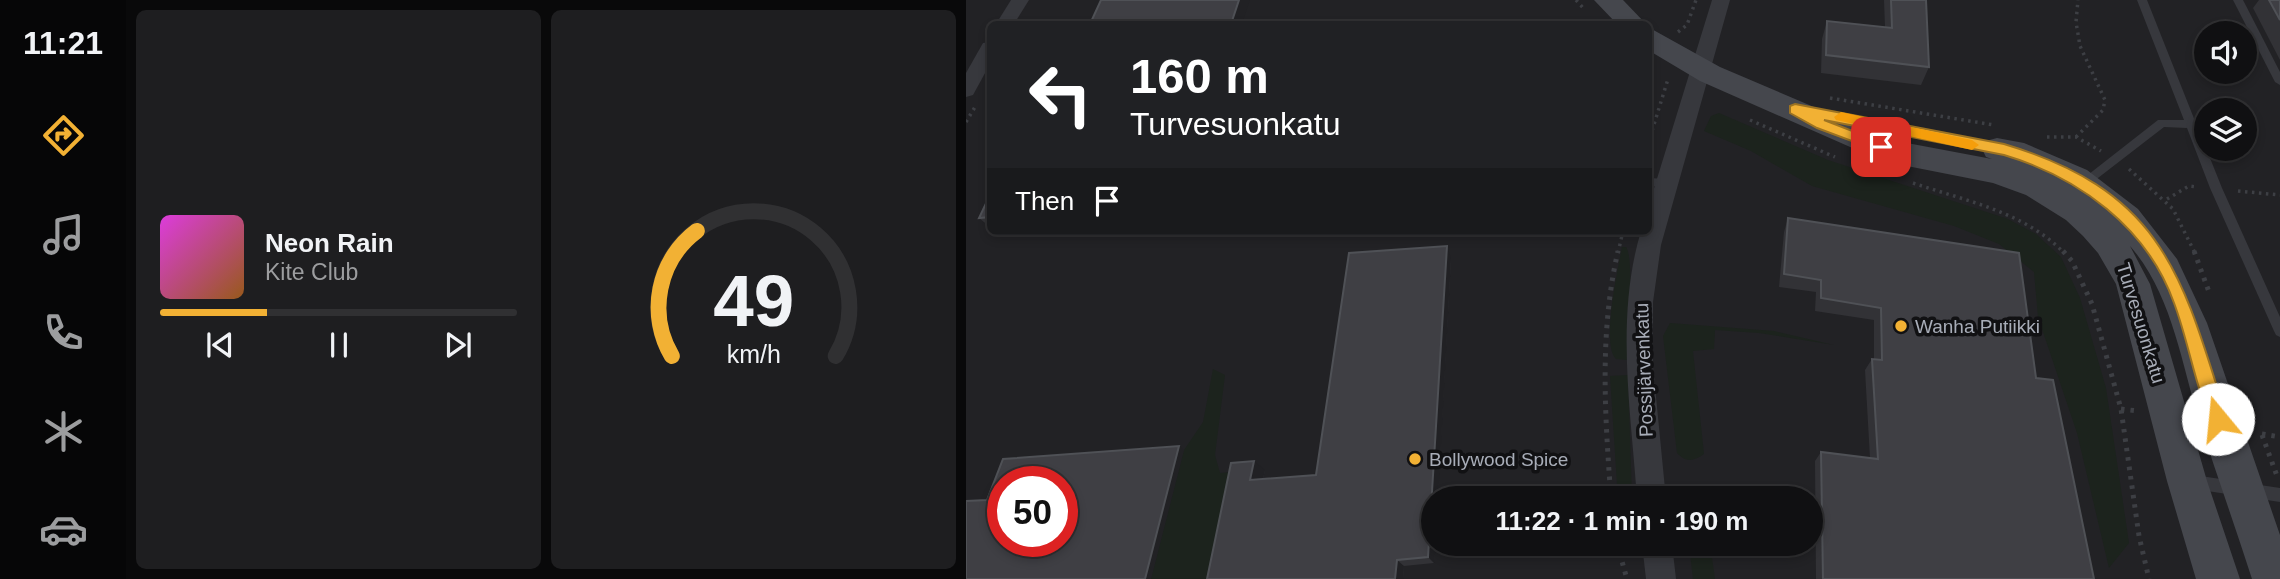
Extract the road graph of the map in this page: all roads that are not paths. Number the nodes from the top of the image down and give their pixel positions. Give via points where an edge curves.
1 (1020, 0) edge
2 (1607, 0) edge
3 (1721, 0) edge
4 (2142, 0) edge
5 (2238, 0) edge
6 (1007, 21) edge
7 (1630, 21) edge
8 (1652, 40) edge
9 (987, 53) edge
10 (1696, 81) junction
11 (2280, 82) edge
12 (966, 90) edge
13 (2190, 124) junction
14 (2194, 124) edge
15 (1658, 183) edge
16 (2074, 193) junction
17 (1652, 224) edge
18 (1650, 235) edge
19 (2280, 331) edge
20 (2187, 481) junction
21 (1651, 486) edge
22 (2243, 490) junction
23 (2280, 495) edge
24 (1658, 556) edge
25 (1661, 579) edge
26 (2218, 579) edge
27 (2274, 579) edge

1 - 6 street
2 - 7 main road
3 - 10 street, Possijärvenkatu
4 - 13 lane
5 - 11 lane
8 - 10 main road, Turvesuonkatu
9 - 12 street
10 - 15 street, Possijärvenkatu
10 - 16 main road, Turvesuonkatu via 1795,109 1822,125 1881,147
13 - 14 lane
13 - 16 lane via 2162,123
13 - 19 lane
15 - 17 street, Possijärvenkatu
16 - 20 main road, Turvesuonkatu via 2123,259
16 - 22 main road, Turvesuonkatu via 2122,212 2143,234 2171,277
18 - 21 street, Possijärvenkatu via 1640,307 1640,366
20 - 22 lane
20 - 26 main road, Turvesuonkatu
22 - 23 lane
22 - 27 main road, Turvesuonkatu
24 - 25 street

